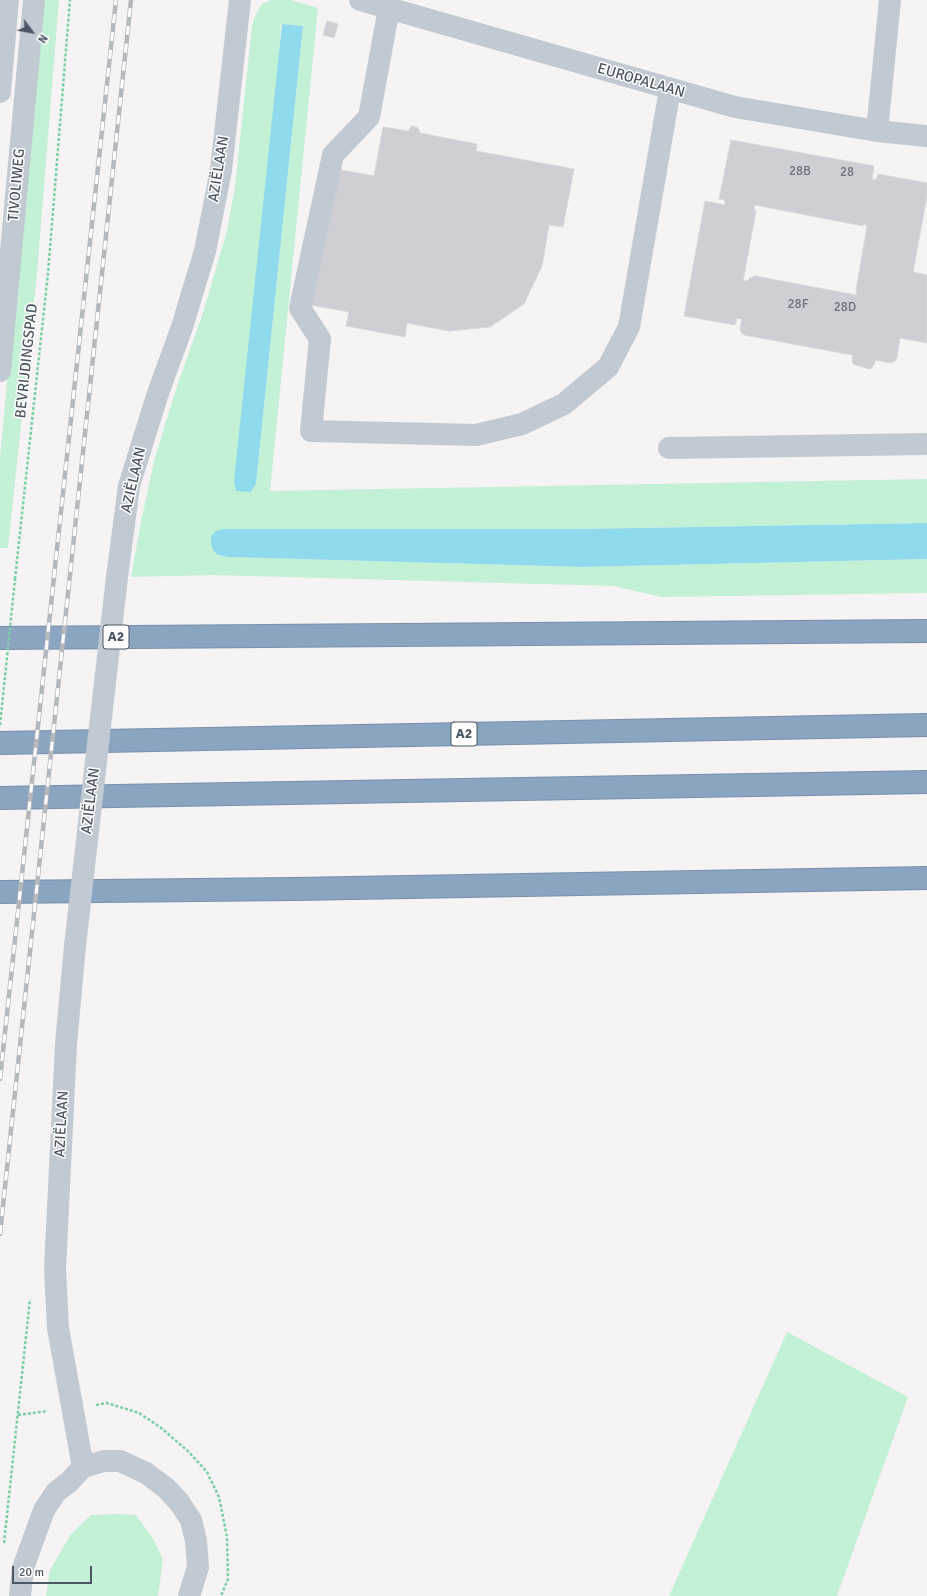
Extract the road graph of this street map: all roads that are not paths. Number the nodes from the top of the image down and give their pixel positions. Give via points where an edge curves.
1 (8, 0) edge
2 (34, 0) edge
3 (240, 0) edge
4 (360, 0) edge
5 (890, 0) edge
6 (389, 8) junction
7 (670, 89) junction
8 (0, 92) edge
9 (877, 131) junction
10 (927, 136) edge
11 (0, 371) edge
12 (927, 444) edge
13 (669, 448) dead end
14 (927, 631) edge
15 (0, 638) edge
16 (927, 725) edge
17 (0, 743) edge
18 (927, 782) edge
19 (0, 798) edge
20 (927, 878) edge
21 (0, 892) edge
22 (83, 1467) junction
23 (20, 1596) edge
24 (189, 1596) edge

1 - 8 street
2 - 11 street, TIVOLIWEG
3 - 22 street, AZIËLAAN, bridge via 221,170 205,251 129,486 74,946 66,1044 55,1269 58,1328
4 - 6 street, EUROPALAAN
5 - 9 street
6 - 7 street, EUROPALAAN
6 - 7 street via 369,117 333,155 300,308 320,339 311,431 476,435 522,424 564,404 608,367 629,327
7 - 9 street, EUROPALAAN via 734,108
9 - 10 street, EUROPALAAN
12 - 13 street
14 - 15 highway, A2
16 - 17 highway, A2
18 - 19 highway
20 - 21 highway
22 - 23 street via 56,1492 44,1510 23,1568
22 - 24 street via 104,1461 120,1461 146,1473 179,1502 191,1520 196,1541 198,1567

